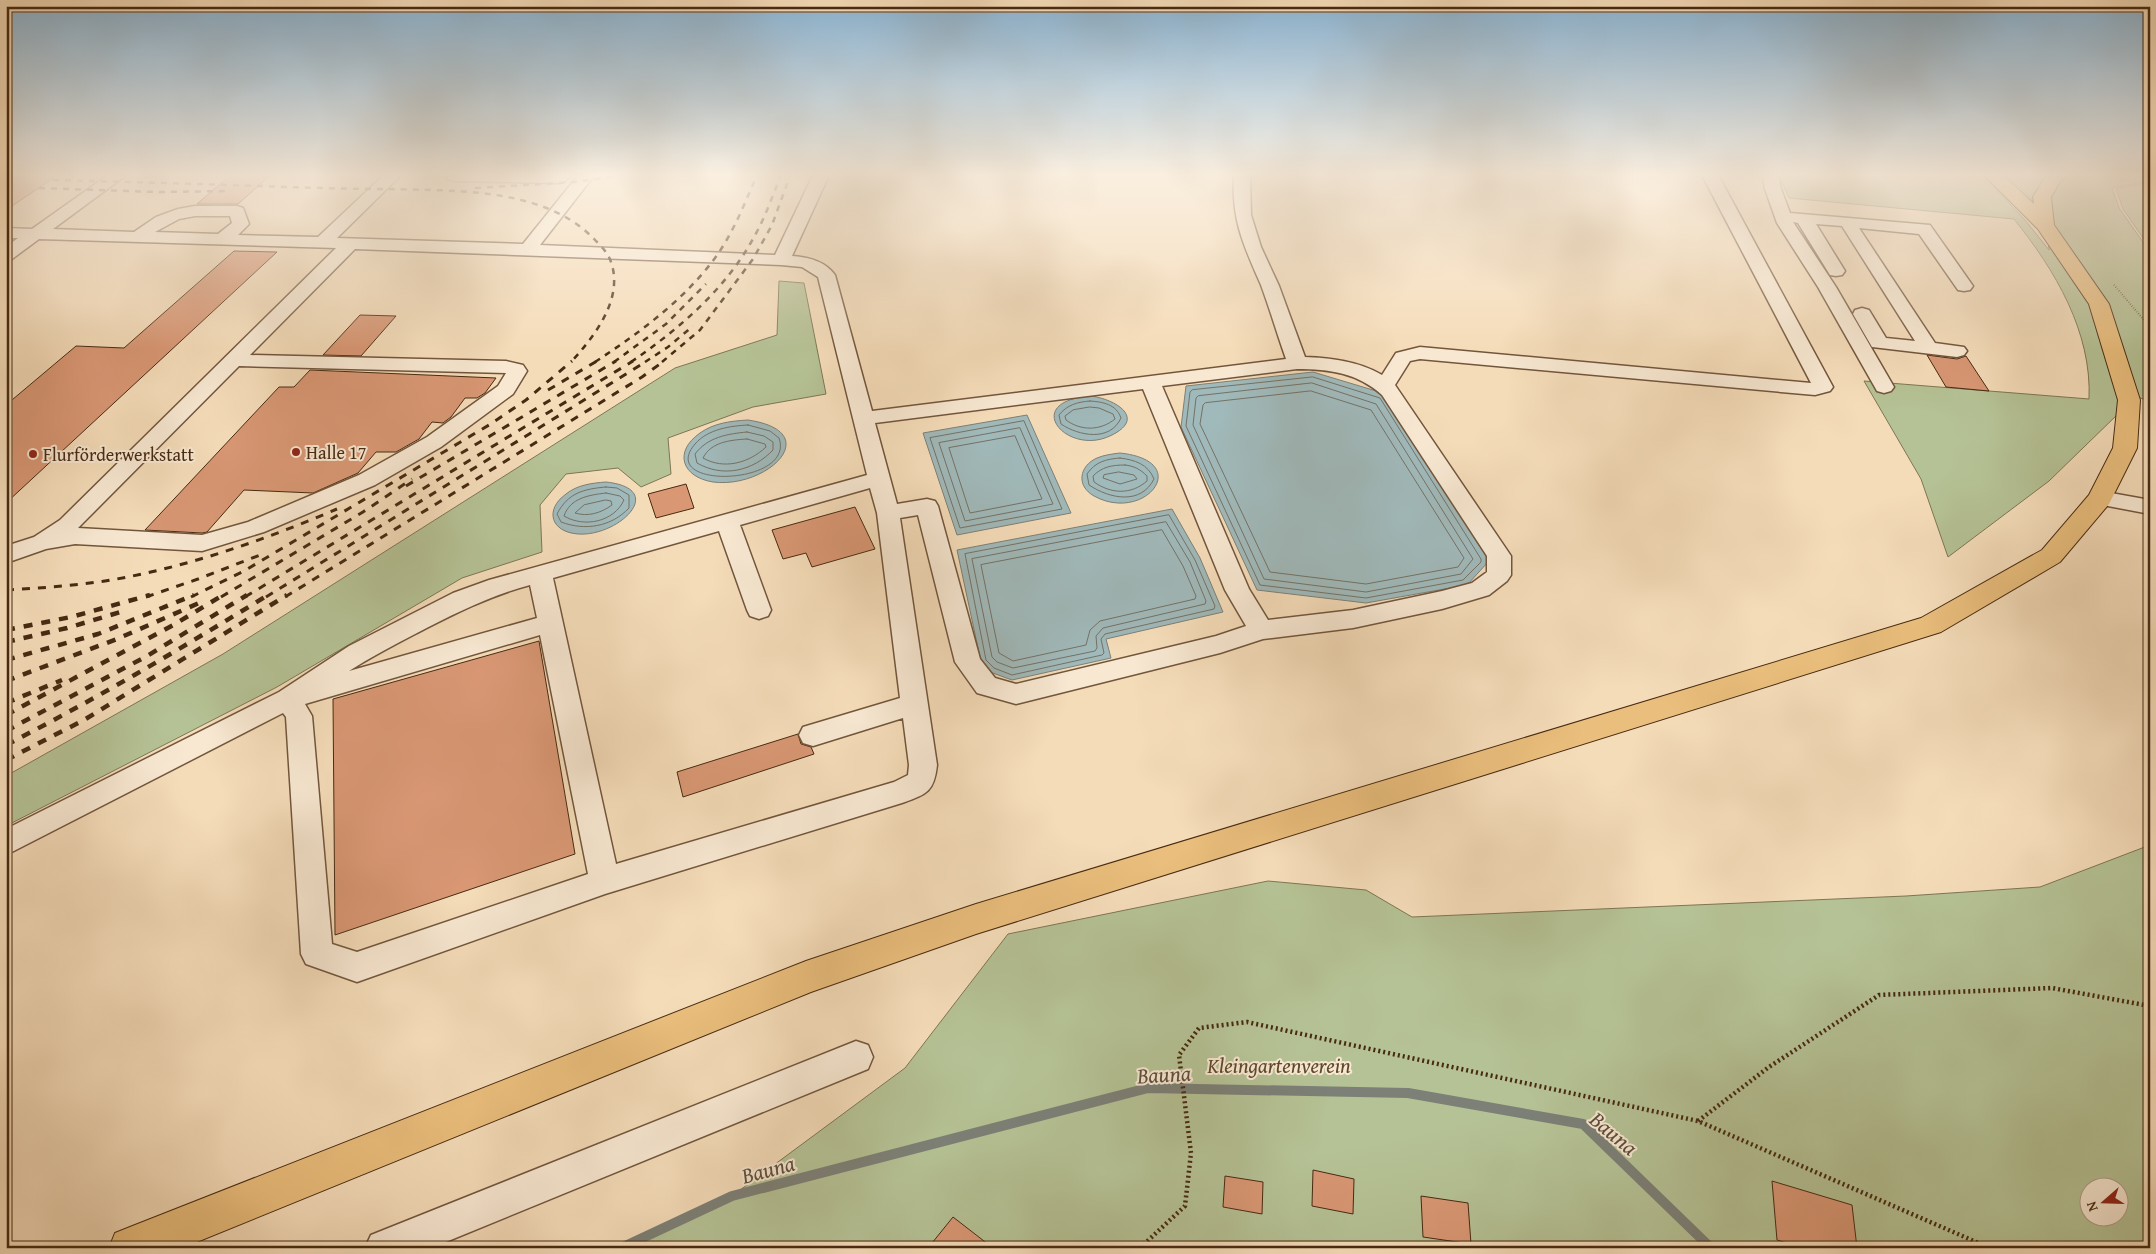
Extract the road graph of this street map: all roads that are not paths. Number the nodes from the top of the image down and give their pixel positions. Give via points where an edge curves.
1 (39, 232) edge
2 (145, 232) edge
3 (232, 232) edge
4 (334, 232) edge
5 (542, 232) edge
6 (794, 232) edge
7 (1248, 232) edge
8 (1740, 232) edge
9 (1791, 232) edge
10 (1812, 232) edge
11 (1853, 232) edge
12 (1926, 232) edge
13 (2049, 232) edge
14 (6, 233) edge
15 (36, 234) junction
16 (138, 237) junction
17 (223, 239) junction
18 (323, 242) junction
19 (351, 243) junction
20 (528, 249) junction
21 (6, 255) edge
22 (781, 260) junction
23 (1964, 286) dead end
24 (1929, 348) junction
25 (1957, 351) dead end
26 (234, 360) junction
27 (1296, 363) junction
28 (1151, 383) junction
29 (1385, 385) junction
30 (1884, 387) dead end
31 (864, 418) junction
32 (880, 478) junction
33 (2100, 498) junction
34 (2150, 508) edge
35 (888, 513) junction
36 (727, 521) junction
37 (42, 542) junction
38 (6, 555) edge
39 (540, 574) junction
40 (759, 610) dead end
41 (550, 623) junction
42 (1261, 630) junction
43 (288, 699) junction
44 (914, 704) junction
45 (812, 735) dead end
46 (6, 843) edge
47 (604, 881) junction
48 (856, 1057) dead end
49 (130, 1248) edge
50 (384, 1248) edge

1 - 15 street
2 - 16 street
3 - 17 street
4 - 18 street
5 - 20 street
6 - 22 street
7 - 27 street
8 - 29 street via 1823,387 1815,389 1420,353 1403,357
9 - 30 street via 1827,287
10 - 24 street via 1879,343
11 - 24 street
12 - 23 street
13 - 33 main road via 2099,304 2129,400 2125,448
14 - 15 street
15 - 16 street
15 - 21 street
16 - 17 street
17 - 18 street
18 - 19 street
19 - 20 street
19 - 26 street
20 - 22 street
22 - 31 street via 802,262 826,275
24 - 25 street
26 - 37 street via 68,525
26 - 37 street via 506,367 517,372 506,390 434,442 367,480 256,527 202,544 76,536
27 - 28 street
27 - 29 street via 1337,367
28 - 31 street
28 - 42 street via 1236,590
29 - 42 street via 1499,556 1499,575 1480,589 1442,600 1353,619
31 - 32 street
32 - 35 street
32 - 36 street
33 - 34 street
33 - 49 main road via 2051,556 1931,625 976,920 806,977
35 - 42 street via 927,506 968,662 986,686 1016,694 1220,644
35 - 44 street
36 - 39 street
36 - 40 street
37 - 38 street
39 - 41 street
39 - 43 street via 462,599 358,653
41 - 43 street
41 - 47 street
43 - 46 street
43 - 47 street via 299,716 317,954 357,967
44 - 45 street
44 - 47 street via 923,765 922,781 902,791
48 - 50 street

